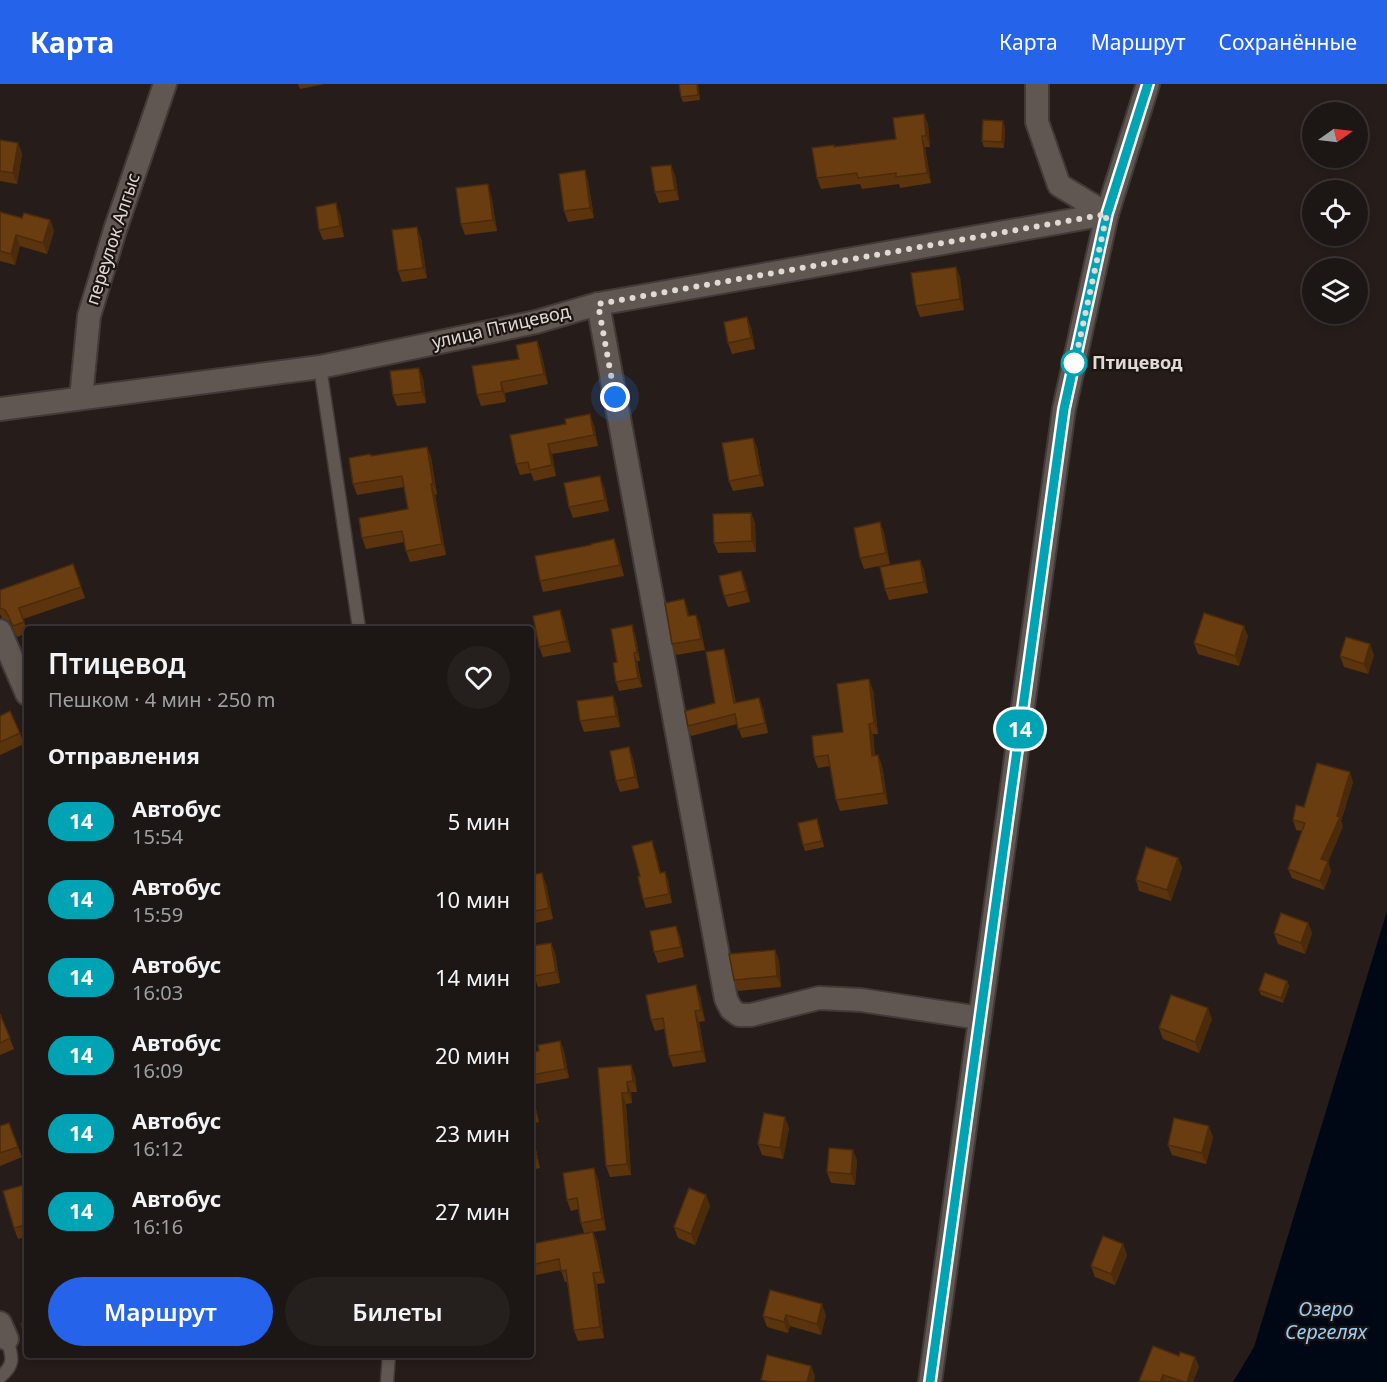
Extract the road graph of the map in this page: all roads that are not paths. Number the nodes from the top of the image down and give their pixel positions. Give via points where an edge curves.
1 (165, 84) edge
2 (1037, 84) edge
3 (1148, 84) edge
4 (1107, 214) junction
5 (598, 304) junction
6 (320, 367) junction
7 (81, 398) junction
8 (0, 409) edge
9 (359, 626) edge
10 (0, 631) edge
11 (24, 687) edge
12 (980, 1018) junction
13 (3, 1331) edge
14 (389, 1358) edge
15 (0, 1377) edge
16 (387, 1382) edge
17 (930, 1382) edge

1 - 7 street, переулок Алгыс via 89,316
2 - 4 street via 1036,122 1059,185
3 - 4 street
4 - 5 street, улица Птицевод
4 - 12 street via 1064,409
5 - 6 street, улица Птицевод via 536,322
5 - 12 street via 726,999 731,1009 751,1015 819,998 861,1000
6 - 7 street, улица Птицевод
6 - 9 lane
7 - 8 street, улица Птицевод
10 - 11 street
12 - 17 street
13 - 15 lane via 12,1357 10,1368
14 - 16 lane

